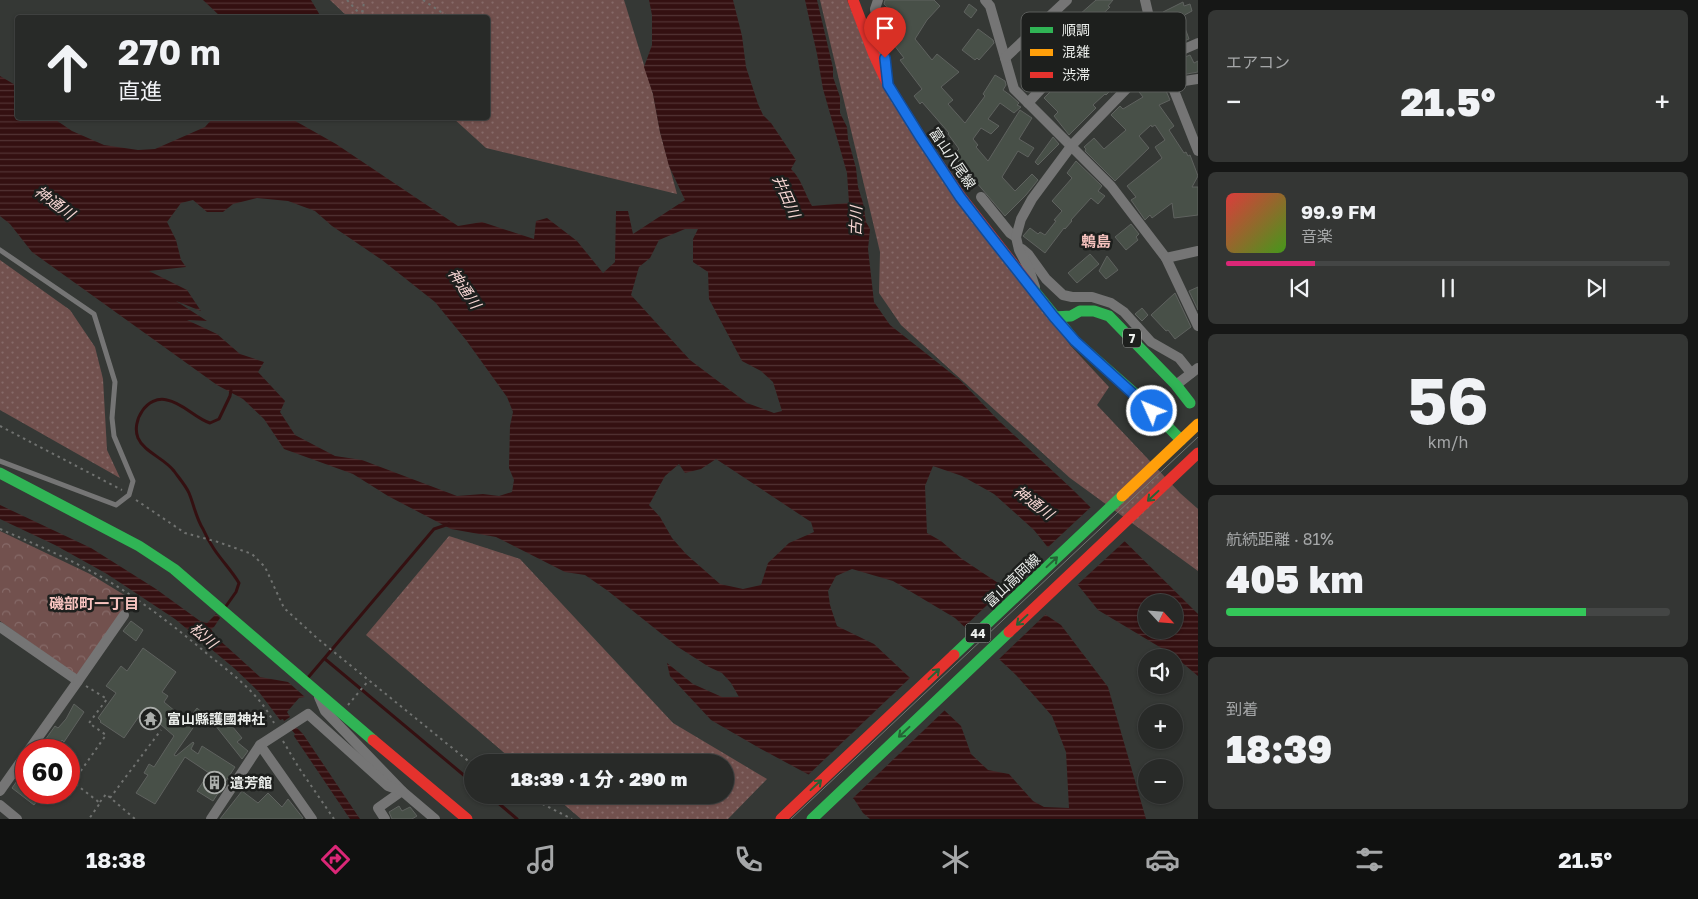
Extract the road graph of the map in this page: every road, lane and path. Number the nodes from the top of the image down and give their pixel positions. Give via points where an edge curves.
1 (347, 0) edge
2 (364, 0) edge
3 (423, 0) edge
4 (853, 0) edge
5 (878, 0) edge
6 (985, 0) edge
7 (1067, 0) edge
8 (1054, 12) edge
9 (446, 15) edge
10 (1021, 43) edge
11 (1198, 44) edge
12 (1186, 49) edge
13 (1005, 58) junction
14 (888, 85) junction
15 (1038, 92) edge
16 (1123, 92) edge
17 (1175, 92) edge
18 (1028, 103) junction
19 (1072, 145) junction
20 (1198, 151) edge
21 (981, 197) dead end
22 (1016, 241) junction
23 (0, 250) edge
24 (1198, 251) edge
25 (1166, 258) junction
26 (1038, 297) junction
27 (1054, 317) junction
28 (1198, 326) edge
29 (1194, 370) edge
30 (1176, 385) junction
31 (1190, 403) dead end
32 (1198, 424) edge
33 (0, 426) edge
34 (1178, 443) junction
35 (1194, 459) edge
36 (0, 461) edge
37 (0, 473) edge
38 (129, 494) junction
39 (0, 529) edge
40 (124, 614) dead end
41 (0, 626) edge
42 (369, 680) junction
43 (78, 681) junction
44 (318, 693) junction
45 (341, 713) junction
46 (161, 730) dead end
47 (278, 734) junction
48 (37, 739) edge
49 (260, 745) junction
50 (464, 757) edge
51 (15, 770) edge
52 (80, 772) edge
53 (80, 787) edge
54 (0, 791) edge
55 (402, 791) junction
56 (110, 798) junction
57 (100, 803) junction
58 (0, 804) edge
59 (543, 804) edge
60 (17, 819) edge
61 (89, 819) edge
62 (135, 819) edge
63 (211, 819) edge
64 (312, 819) edge
65 (334, 819) edge
66 (386, 819) edge
67 (436, 819) edge
68 (467, 819) edge
69 (572, 819) edge
70 (781, 819) edge
71 (812, 819) edge

1 - 2 path via 358,12 363,11
3 - 9 path
4 - 14 main road, 富山八尾線
5 - 14 street via 875,8
6 - 13 street via 990,6
7 - 8 street
10 - 13 street
11 - 12 street
13 - 18 street via 1014,90
14 - 26 main road, 富山八尾線 via 960,197
15 - 18 street
16 - 19 street
17 - 20 street
18 - 19 street
19 - 22 street via 1032,199 1021,219
19 - 25 street via 1111,186
21 - 22 street
22 - 26 street
22 - 29 street via 1063,295 1092,297 1111,303 1124,312 1151,342
23 - 38 lane via 94,314 115,382 114,436 133,481
24 - 25 street
25 - 28 street
26 - 27 main road, 富山八尾線
27 - 30 main road, 7 via 1071,316 1080,311 1109,316
27 - 34 main road, 富山八尾線 via 1075,341 1142,400
29 - 30 street
30 - 31 main road, 7
32 - 34 main road, 富山高岡線 / 44
33 - 38 path
70 -> 34 main road, 富山高岡線 / 44
35 -> 71 main road, 44
36 - 38 lane via 116,505
37 - 44 main road via 139,546 174,569
38 - 42 path via 185,532 252,554 265,567 284,608
39 - 47 path via 109,582 158,614 230,671 257,698
40 - 43 street
41 - 43 street
42 - 45 path
42 - 50 path
43 - 48 street
43 - 52 path via 107,700 90,723 106,736
44 - 45 main road
44 - 55 street via 324,711
45 - 68 main road
46 - 56 path
47 - 49 street
47 - 55 street via 308,714 388,786
47 - 65 path
49 - 63 street
49 - 64 street
51 - 54 street
53 - 57 path
55 - 66 street via 378,808
55 - 67 street
56 - 57 path via 106,794
56 - 62 path
57 - 61 path
58 - 60 street
59 - 69 path

